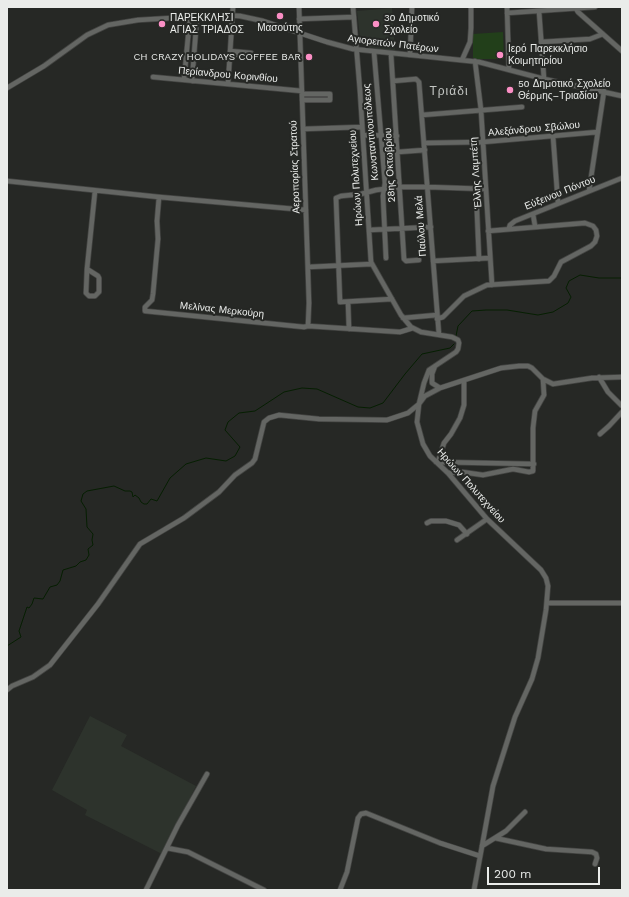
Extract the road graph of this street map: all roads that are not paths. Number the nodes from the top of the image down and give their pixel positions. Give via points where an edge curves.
1 (233, 7) edge
2 (299, 7) edge
3 (353, 7) edge
4 (412, 7) edge
5 (471, 7) edge
6 (507, 7) edge
7 (595, 7) edge
8 (576, 8) edge
9 (539, 11) junction
10 (507, 13) junction
11 (232, 15) junction
12 (190, 16) junction
13 (197, 16) junction
14 (354, 17) junction
15 (299, 19) junction
16 (300, 34) junction
17 (603, 34) junction
18 (541, 42) junction
19 (356, 50) junction
20 (622, 51) edge
21 (374, 52) junction
22 (230, 53) junction
23 (391, 54) junction
24 (251, 55) dead end
25 (410, 55) junction
26 (462, 60) junction
27 (475, 61) junction
28 (509, 70) junction
29 (152, 77) dead end
30 (544, 79) junction
31 (184, 80) junction
32 (192, 81) junction
33 (393, 81) junction
34 (228, 84) junction
35 (7, 88) edge
36 (604, 91) junction
37 (302, 92) junction
38 (622, 96) edge
39 (302, 100) junction
40 (522, 107) dead end
41 (481, 110) junction
42 (422, 115) junction
43 (362, 127) junction
44 (303, 129) junction
45 (598, 132) junction
46 (363, 136) junction
47 (380, 136) junction
48 (397, 136) junction
49 (553, 136) junction
50 (483, 142) junction
51 (424, 143) junction
52 (425, 150) junction
53 (398, 152) junction
54 (622, 178) edge
55 (7, 181) edge
56 (400, 187) junction
57 (428, 187) junction
58 (384, 188) junction
59 (476, 189) junction
60 (486, 189) junction
61 (95, 191) junction
62 (590, 191) junction
63 (366, 192) junction
64 (159, 197) junction
65 (558, 204) junction
66 (306, 210) junction
67 (533, 214) junction
68 (535, 226) junction
69 (431, 227) junction
70 (509, 228) junction
71 (403, 229) junction
72 (369, 230) junction
73 (385, 230) junction
74 (488, 231) junction
75 (386, 258) dead end
76 (490, 258) junction
77 (479, 259) junction
78 (419, 260) dead end
79 (433, 261) junction
80 (372, 264) junction
81 (338, 266) junction
82 (308, 267) junction
83 (87, 270) junction
84 (492, 285) junction
85 (392, 299) junction
86 (348, 302) junction
87 (437, 317) junction
88 (403, 318) junction
89 (308, 326) junction
90 (413, 328) junction
91 (349, 329) junction
92 (439, 335) junction
93 (435, 366) junction
94 (599, 377) junction
95 (622, 377) edge
96 (543, 379) junction
97 (464, 381) junction
98 (440, 388) junction
99 (419, 404) junction
100 (622, 406) edge
101 (622, 412) edge
102 (600, 434) dead end
103 (438, 463) junction
104 (534, 464) junction
105 (448, 473) junction
106 (487, 519) junction
107 (427, 523) dead end
108 (467, 534) junction
109 (457, 540) dead end
110 (547, 603) junction
111 (622, 603) edge
112 (7, 690) edge
113 (207, 774) dead end
114 (525, 812) dead end
115 (495, 838) junction
116 (482, 846) junction
117 (167, 848) junction
118 (480, 856) junction
119 (595, 864) dead end
120 (146, 890) edge
121 (264, 890) edge
122 (340, 890) edge
123 (474, 890) edge

1 - 11 street
2 - 15 street, Αεροπορίας Στρατού
3 - 14 street, Ηρώων Πολυτεχνείου
4 - 25 street
5 - 26 street via 470,42
6 - 10 street
7 - 8 street
8 - 9 street
8 - 17 street
9 - 10 street
9 - 18 street
10 - 28 street
11 - 13 street, Αγιορειτών Πατέρων
11 - 16 street, Αγιορειτών Πατέρων via 263,21
11 - 22 street
12 - 13 street, Αγιορειτών Πατέρων
12 - 31 street
12 - 35 street, Αγιορειτών Πατέρων via 118,22 101,27
13 - 32 street
14 - 15 street
14 - 19 street, Ηρώων Πολυτεχνείου
15 - 16 street, Αεροπορίας Στρατού
16 - 19 street, Αγιορειτών Πατέρων
16 - 37 street, Αεροπορίας Στρατού
17 - 18 street via 590,39
17 - 20 street
18 - 30 street
19 - 21 street, Αγιορειτών Πατέρων
19 - 43 street, Ηρώων Πολυτεχνείου
21 - 23 street, Αγιορειτών Πατέρων
21 - 47 street, Κωνσταντινουπόλεως
22 - 24 street
22 - 34 street
23 - 25 street, Αγιορειτών Πατέρων
23 - 33 street, 28ης Οκτωβρίου
25 - 26 street, Αγιορειτών Πατέρων
26 - 27 street, Αγιορειτών Πατέρων
27 - 28 street, Αγιορειτών Πατέρων
27 - 41 street, Έλλης Λαμπέτη
28 - 30 street, Αγιορειτών Πατέρων
29 - 31 street, Περίανδρου Κορινθίου
30 - 36 street, Αγιορειτών Πατέρων
31 - 32 street, Περίανδρου Κορινθίου
32 - 34 street, Περίανδρου Κορινθίου
33 - 42 street, Παύλου Μελά via 419,81
33 - 48 street, 28ης Οκτωβρίου
34 - 37 street, Περίανδρου Κορινθίου
36 - 38 street, Αγιορειτών Πατέρων
36 - 45 street
37 - 39 street, Αεροπορίας Στρατού
37 - 39 street, Περίανδρου Κορινθίου via 330,94 330,100
39 - 44 street, Αεροπορίας Στρατού
40 - 41 street
41 - 42 street
41 - 50 street, Έλλης Λαμπέτη
42 - 51 street, Παύλου Μελά
43 - 44 street
43 - 46 street, Ηρώων Πολυτεχνείου
44 - 66 street, Αεροπορίας Στρατού
45 - 49 street, Αλεξάνδρου Σβώλου
45 - 62 street
46 - 47 street
46 - 63 street, Ηρώων Πολυτεχνείου
47 - 48 street
47 - 58 street, Κωνσταντινουπόλεως
48 - 53 street, 28ης Οκτωβρίου
49 - 50 street, Αλεξάνδρου Σβώλου
49 - 65 street
50 - 51 street, Αλεξάνδρου Σβώλου
50 - 60 street, Έλλης Λαμπέτη
51 - 52 street, Παύλου Μελά
52 - 53 street
52 - 57 street, Παύλου Μελά
53 - 56 street, 28ης Οκτωβρίου
54 - 62 street, Εύξεινου Πόντου
55 - 61 street
56 - 57 street
56 - 58 street
56 - 71 street, 28ης Οκτωβρίου
57 - 59 street
57 - 69 street, Παύλου Μελά
58 - 63 street
58 - 73 street, Κωνσταντινουπόλεως
59 - 60 street
59 - 77 street
60 - 74 street, Έλλης Λαμπέτη
61 - 64 street
61 - 83 street
62 - 65 street, Εύξεινου Πόντου
63 - 72 street, Ηρώων Πολυτεχνείου
63 - 81 street via 338,196 336,199
64 - 66 street
64 - 89 street, Μελίνας Μερκούρη via 153,294 145,310
65 - 67 street, Εύξεινου Πόντου
66 - 82 street, Αεροπορίας Στρατού
67 - 68 street
67 - 70 street, Εύξεινου Πόντου via 512,223
68 - 70 street
68 - 84 street via 585,223 593,226 597,236 594,244 562,261 549,281
69 - 71 street
69 - 79 street, Παύλου Μελά
70 - 74 street
71 - 73 street
71 - 78 street, 28ης Οκτωβρίου via 405,260
72 - 73 street
72 - 80 street, Ηρώων Πολυτεχνείου
73 - 75 street, Κωνσταντινουπόλεως
74 - 76 street, Έλλης Λαμπέτη
76 - 77 street
76 - 84 street, Έλλης Λαμπέτη
77 - 79 street
79 - 87 street, Παύλου Μελά
80 - 81 street
80 - 85 street, Ηρώων Πολυτεχνείου
81 - 82 street
81 - 86 street via 340,302
82 - 89 street, Αεροπορίας Στρατού
83 - 83 street via 86,292 89,296 95,296 99,292 99,278
84 - 87 street via 464,296 446,314
85 - 86 street
85 - 88 street, Ηρώων Πολυτεχνείου
86 - 91 street
87 - 88 street
87 - 92 street, Παύλου Μελά
88 - 90 street, Ηρώων Πολυτεχνείου
89 - 91 street, Μελίνας Μερκούρη
90 - 91 street, Μελίνας Μερκούρη via 400,332
90 - 92 street, Ηρώων Πολυτεχνείου
92 - 93 street, Ηρώων Πολυτεχνείου via 456,339 459,346 454,353
93 - 98 street via 432,383
93 - 99 street, Ηρώων Πολυτεχνείου via 427,374
94 - 95 street
94 - 96 street via 552,384
94 - 100 street via 608,392
96 - 97 street via 532,368 519,366 501,368
96 - 104 street via 544,395 535,410 533,428
97 - 98 street
97 - 103 street via 464,405 460,418 444,443
98 - 99 street via 425,396
99 - 103 street, Ηρώων Πολυτεχνείου via 417,422 423,444
99 - 112 street via 408,413 378,421 279,415 269,418 264,422 252,463 184,518 140,544 98,604 50,665 34,677
101 - 102 street
103 - 104 street
103 - 105 street, Ηρώων Πολυτεχνείου
104 - 105 street via 531,472 517,469 482,475
105 - 106 street, Ηρώων Πολυτεχνείου
106 - 108 street
106 - 110 street, Ηρώων Πολυτεχνείου via 545,576 548,586
107 - 108 street via 446,520 459,525
108 - 109 street
110 - 111 street
110 - 116 street, Ηρώων Πολυτεχνείου via 538,658 515,717 493,786
113 - 117 street
114 - 115 street
115 - 116 street
115 - 119 street via 546,849 592,852 596,854
116 - 118 street, Ηρώων Πολυτεχνείου
117 - 120 street
117 - 121 street via 188,852
118 - 122 street via 440,843 369,813 361,814
118 - 123 street, Ηρώων Πολυτεχνείου

